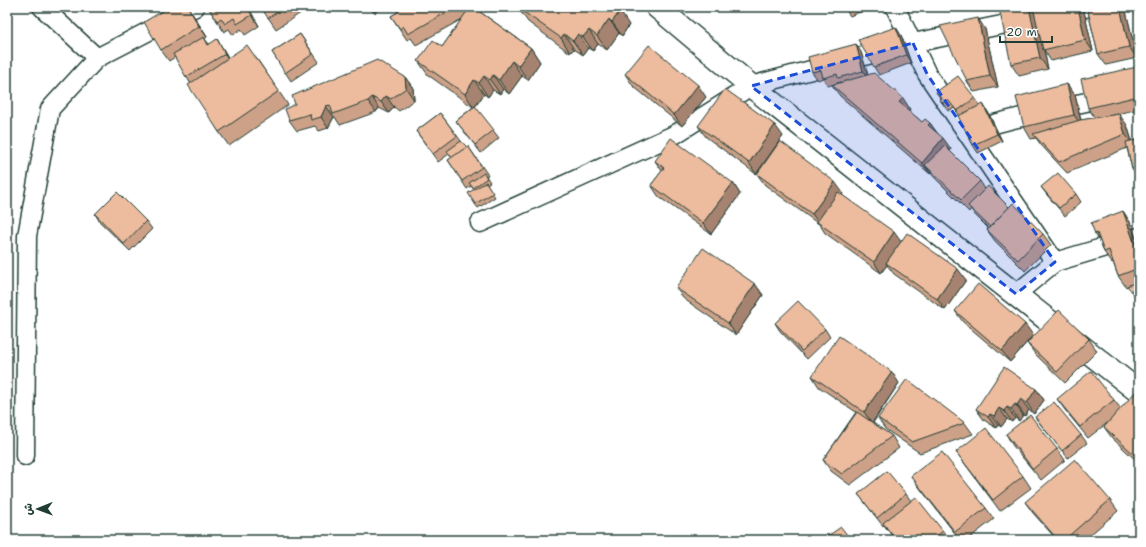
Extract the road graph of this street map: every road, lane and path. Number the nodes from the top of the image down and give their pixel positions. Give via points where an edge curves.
1 (42, 7) edge
2 (195, 7) edge
3 (656, 7) edge
4 (895, 7) edge
5 (1091, 7) edge
6 (913, 43) junction
7 (98, 58) junction
8 (751, 86) junction
9 (1139, 91) edge
10 (967, 132) junction
11 (480, 223) dead end
12 (1139, 237) edge
13 (1055, 262) junction
14 (1016, 294) junction
15 (1137, 388) edge
16 (25, 456) dead end

1 - 7 street
2 - 7 street
3 - 8 street
4 - 6 street
5 - 6 street
6 - 8 street
6 - 10 street via 927,74
7 - 16 street via 50,109 28,228
8 - 11 street via 674,135
8 - 14 street
9 - 10 street via 1048,110
10 - 13 street
12 - 13 street
13 - 14 street
14 - 15 street

